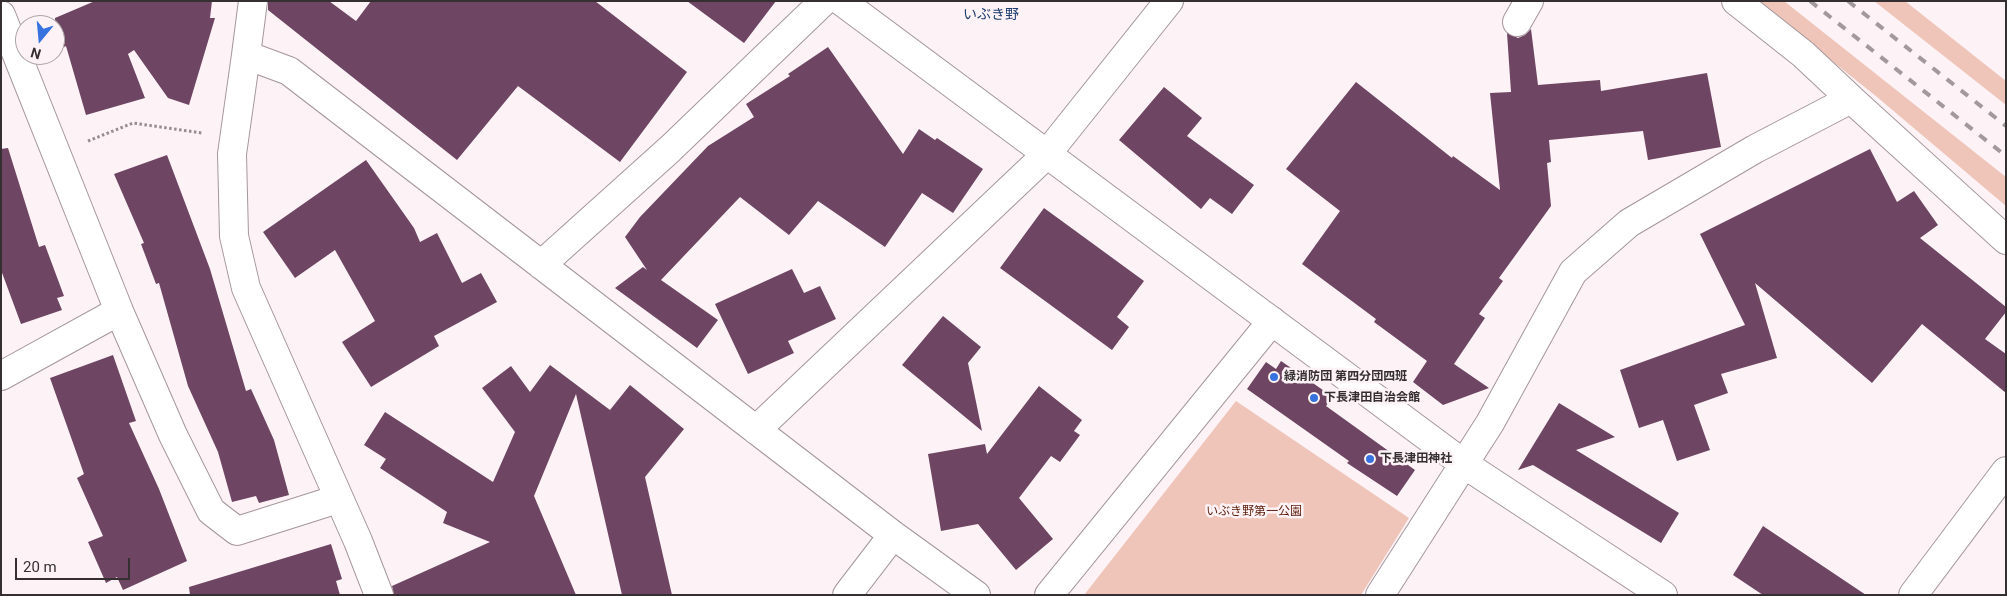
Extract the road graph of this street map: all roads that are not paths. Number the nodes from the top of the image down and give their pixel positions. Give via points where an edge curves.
1 (253, 1) edge
2 (824, 1) edge
3 (841, 1) edge
4 (1169, 1) edge
5 (1736, 1) edge
6 (1, 15) edge
7 (246, 55) junction
8 (1850, 99) junction
9 (1046, 155) junction
10 (2006, 240) edge
11 (541, 265) junction
12 (119, 311) junction
13 (1272, 322) junction
14 (1, 376) edge
15 (756, 430) junction
16 (1464, 464) junction
17 (2006, 471) edge
18 (338, 499) junction
19 (893, 535) junction
20 (379, 595) edge
21 (847, 595) edge
22 (976, 595) edge
23 (1049, 595) edge
24 (1380, 595) edge
25 (1662, 595) edge
26 (1913, 595) edge

1 - 7 street
2 - 11 street via 677,142
3 - 9 street
4 - 9 street
5 - 8 street via 1803,54
6 - 12 street
7 - 11 street via 289,71
7 - 18 street via 232,154 234,236 246,288
8 - 10 street
8 - 16 street via 1629,223 1573,272
9 - 13 street
9 - 15 street
11 - 15 street
12 - 14 street
12 - 18 street via 173,435 211,511 237,530
13 - 16 street
13 - 23 street
15 - 19 street
16 - 24 street
16 - 25 street
17 - 26 street
18 - 20 street
19 - 21 street
19 - 22 street

